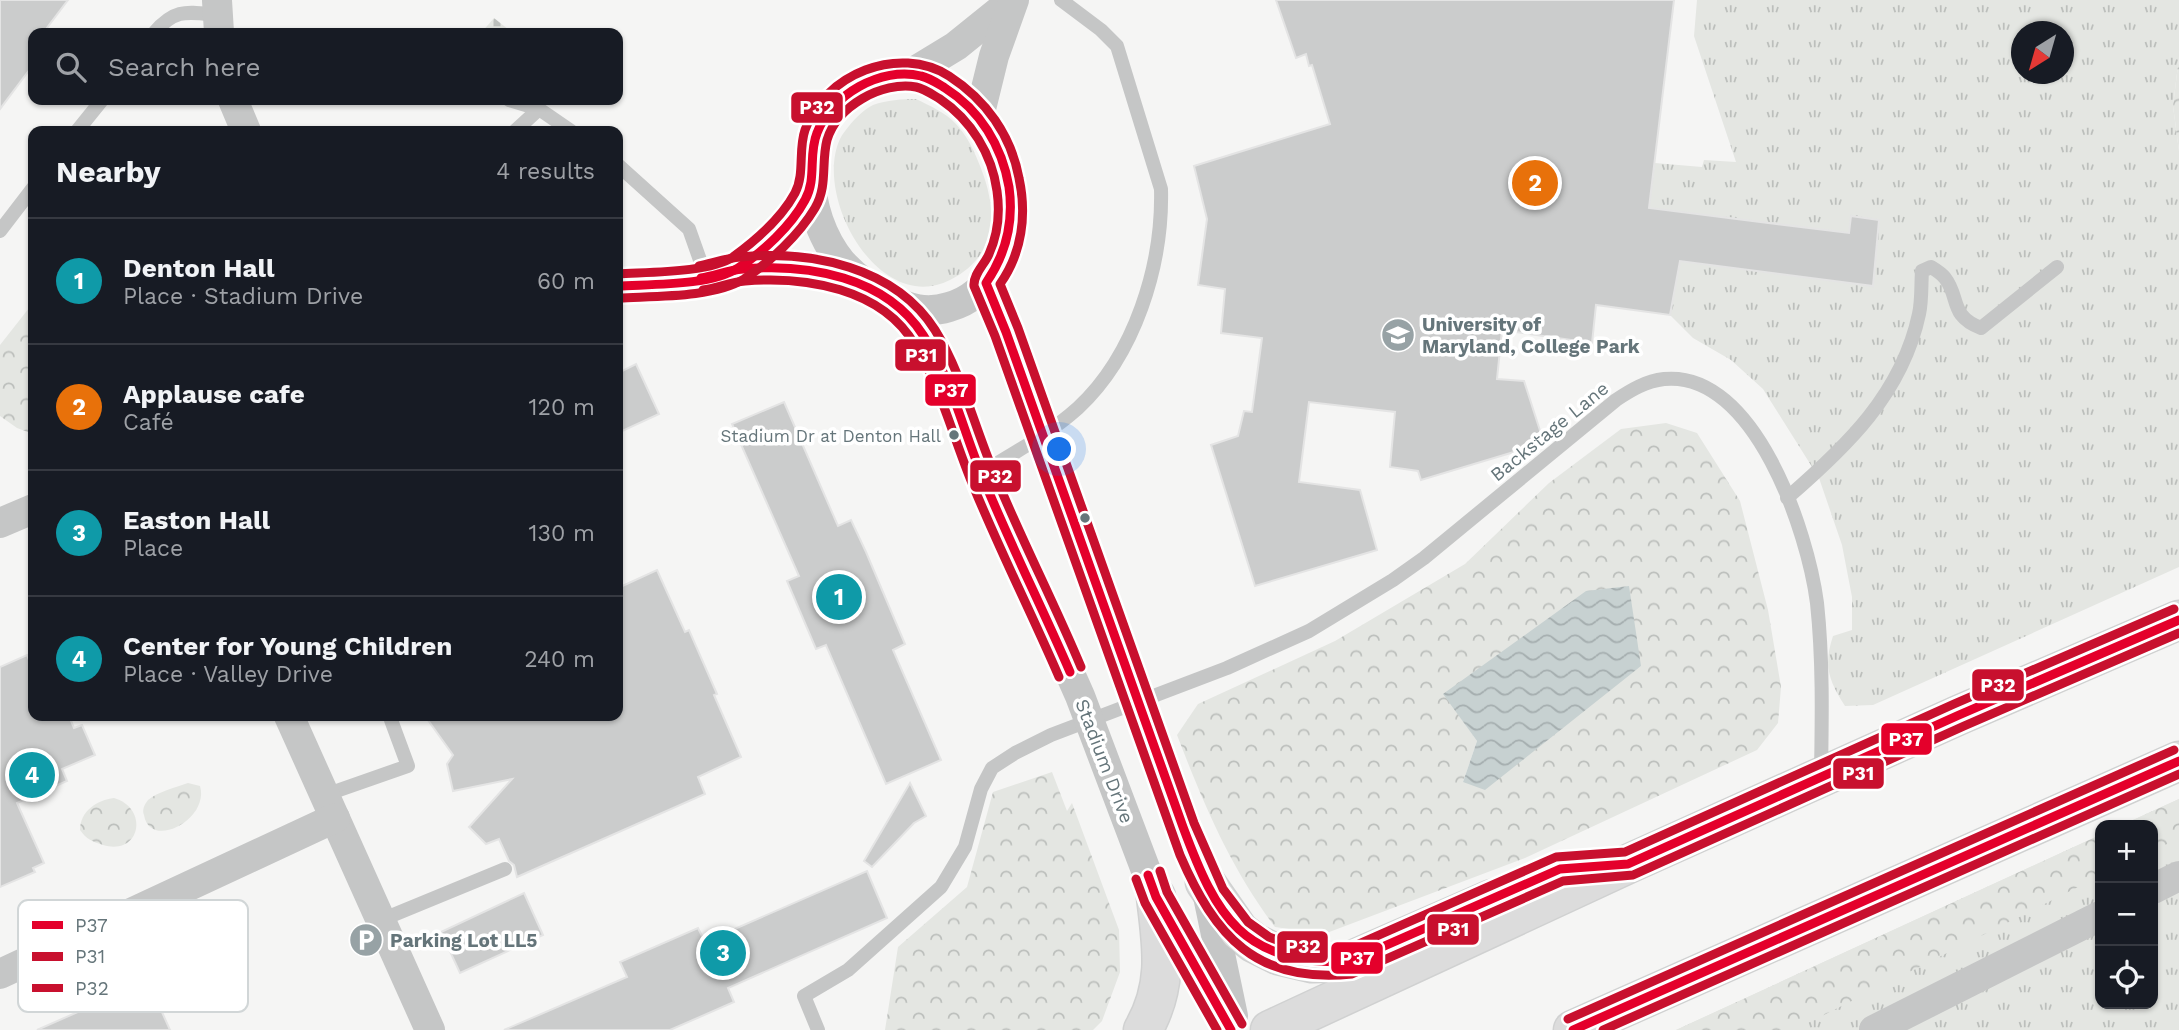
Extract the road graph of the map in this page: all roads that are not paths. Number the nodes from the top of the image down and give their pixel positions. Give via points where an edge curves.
1 (1014, 0) edge
2 (1061, 0) edge
3 (218, 16) edge
4 (158, 28) edge
5 (910, 74) junction
6 (98, 105) edge
7 (235, 105) edge
8 (526, 105) edge
9 (539, 109) junction
10 (979, 117) junction
11 (81, 126) edge
12 (244, 126) edge
13 (520, 126) edge
14 (563, 126) edge
15 (623, 170) edge
16 (810, 189) junction
17 (28, 195) edge
18 (0, 231) edge
19 (2057, 267) dead end
20 (736, 270) junction
21 (706, 277) junction
22 (986, 283) junction
23 (623, 285) edge
24 (869, 286) junction
25 (895, 302) junction
26 (1043, 436) junction
27 (981, 473) junction
28 (1787, 498) junction
29 (28, 511) edge
30 (0, 523) edge
31 (2179, 620) edge
32 (1137, 702) junction
33 (1090, 720) junction
34 (291, 721) edge
35 (391, 721) edge
36 (2179, 761) edge
37 (1821, 778) junction
38 (330, 807) junction
39 (1628, 864) junction
40 (505, 869) dead end
41 (2179, 876) edge
42 (1205, 882) junction
43 (2158, 886) edge
44 (1156, 897) junction
45 (146, 900) edge
46 (2095, 919) edge
47 (381, 920) junction
48 (18, 965) edge
49 (0, 974) edge
50 (430, 1030) edge
51 (818, 1030) edge
52 (1143, 1030) edge
53 (1233, 1030) edge
54 (1270, 1030) edge
55 (1573, 1030) edge
56 (1874, 1030) edge

1 - 5 street via 956,46
1 - 10 street
2 - 26 lane via 1117,46 1157,175 1161,209 1157,256 1129,335 1090,396
3 - 4 lane via 177,13
5 - 10 street via 950,91
5 - 16 street via 857,87 827,114 814,144
6 - 11 lane
7 - 12 street
8 - 9 lane
9 - 13 lane
9 - 14 lane
10 - 22 street via 999,151 1012,210 1009,239
15 - 21 lane via 689,229
16 - 20 street via 792,217
16 - 24 street via 831,245
17 - 18 lane
19 - 28 lane via 1981,328 1958,311 1946,278 1931,267 1922,271 1920,313 1900,372 1875,412 1842,449
20 - 21 street
20 - 24 street via 782,269
21 - 23 street
22 - 25 street via 968,299 936,311
22 - 26 street, Stadium Drive
24 - 25 street
25 - 27 street, Stadium Drive via 933,350
26 - 27 lane
26 - 32 street, Stadium Drive
27 - 33 street, Stadium Drive
28 - 32 lane, Backstage Lane via 1752,428 1718,394 1676,379 1653,381 1616,400 1393,580 1309,631
28 - 37 lane, Backstage Lane via 1809,562 1817,603
29 - 30 street
31 - 37 main road
32 - 33 lane, Backstage Lane
32 - 42 street, Stadium Drive
33 - 44 street, Stadium Drive
33 - 51 lane, Backstage Lane via 992,768 981,789 965,847 941,887 848,970 804,996
34 - 38 street
35 - 38 lane via 408,766
36 - 55 main road
37 - 39 main road
38 - 45 street
38 - 47 street
39 - 42 main road via 1560,869 1348,962 1312,963 1278,955 1254,943 1239,931
39 - 54 main road
40 - 47 lane
41 - 43 street
42 - 53 street, Stadium Drive
44 - 52 main road via 1162,979
44 - 53 street, Stadium Drive
46 - 56 street
47 - 50 street
48 - 49 street

